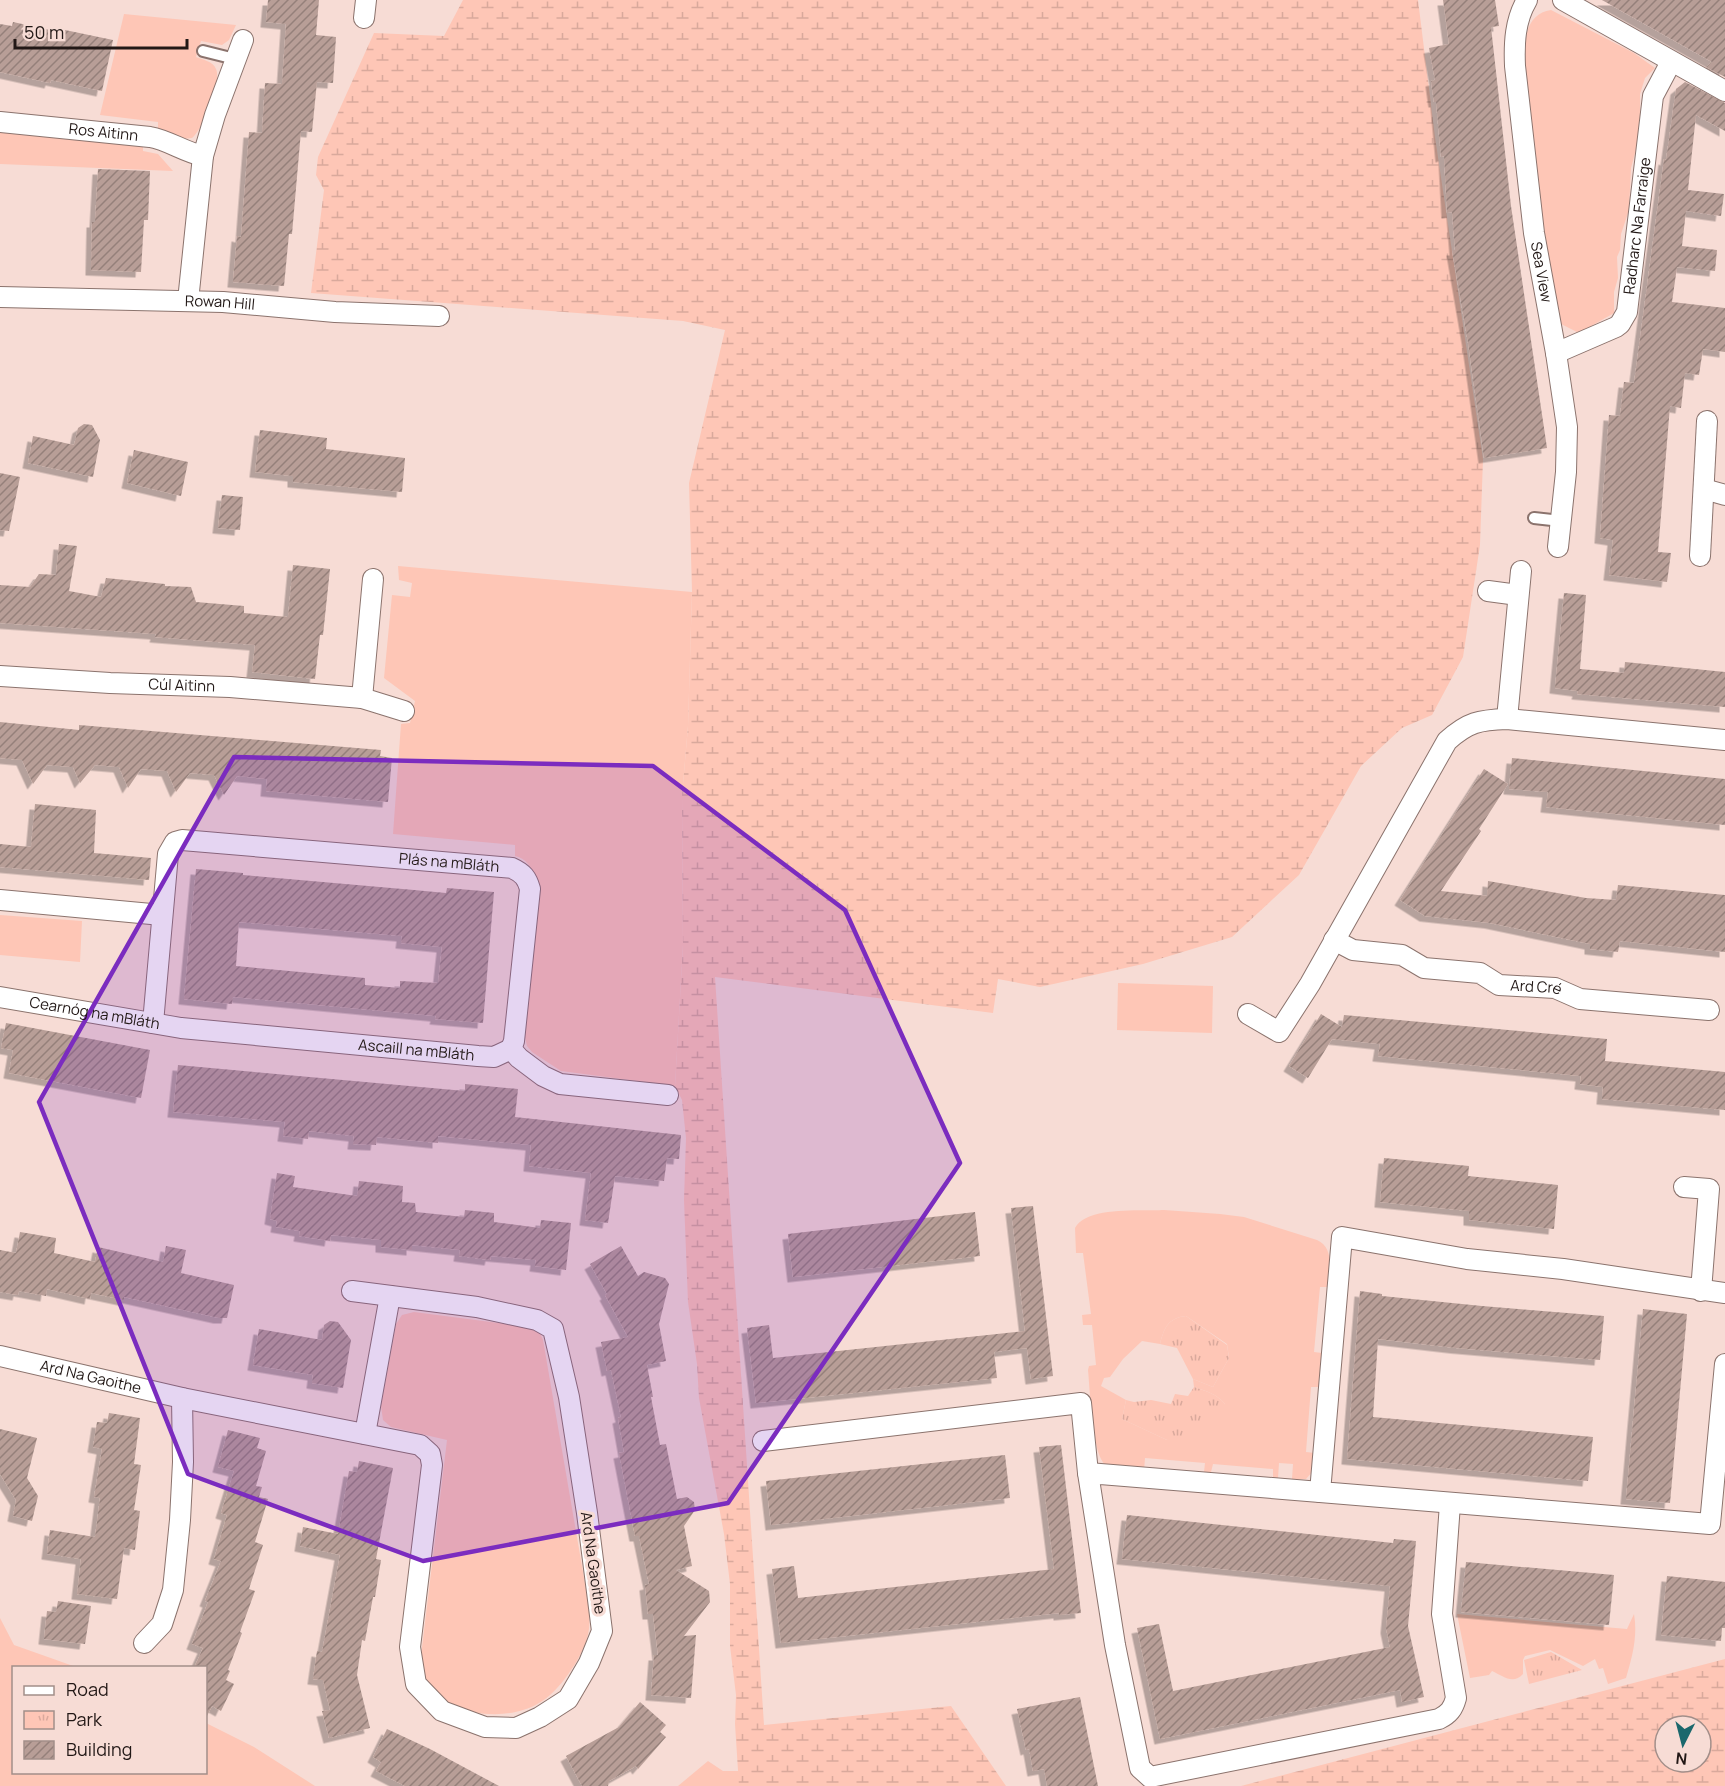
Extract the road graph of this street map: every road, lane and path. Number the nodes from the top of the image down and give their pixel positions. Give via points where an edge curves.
1 (1527, 0) edge
2 (1563, 0) edge
3 (243, 40) dead end
4 (203, 51) dead end
5 (235, 59) junction
6 (1671, 62) junction
7 (1725, 91) edge
8 (0, 122) edge
9 (203, 156) junction
10 (0, 297) edge
11 (188, 301) junction
12 (439, 316) dead end
13 (1556, 353) junction
14 (1707, 421) dead end
15 (1704, 489) junction
16 (1725, 495) edge
17 (1534, 519) dead end
18 (1561, 521) junction
19 (1558, 547) dead end
20 (1700, 556) dead end
21 (1521, 571) dead end
22 (373, 579) dead end
23 (1488, 591) dead end
24 (1518, 595) junction
25 (0, 676) edge
26 (363, 698) junction
27 (404, 711) dead end
28 (1507, 719) junction
29 (1725, 740) edge
30 (196, 841) joint
31 (0, 900) edge
32 (162, 915) junction
33 (1334, 940) junction
34 (0, 997) edge
35 (1709, 1010) dead end
36 (1248, 1014) dead end
37 (153, 1023) junction
38 (511, 1049) junction
39 (668, 1095) dead end
40 (1684, 1187) dead end
41 (352, 1291) dead end
42 (1701, 1291) junction
43 (1725, 1293) edge
44 (390, 1296) junction
45 (0, 1356) edge
46 (1725, 1364) edge
47 (182, 1398) junction
48 (365, 1434) junction
49 (763, 1441) dead end
50 (1088, 1473) junction
51 (1320, 1492) junction
52 (1450, 1504) junction
53 (1718, 1525) edge
54 (144, 1643) dead end

1 - 13 street, Sea View via 1518,21 1515,66 1533,232
2 - 6 street
3 - 5 street
4 - 5 lane
5 - 9 street
6 - 7 street
6 - 13 street, Radharc Na Farraige via 1653,96 1627,312 1616,327
8 - 9 street, Ros Aitinn via 150,136
9 - 11 street
10 - 11 street, Rowan Hill
11 - 12 street, Rowan Hill
13 - 18 street, Sea View via 1567,439
14 - 15 street
15 - 16 street
15 - 20 street
17 - 18 lane
18 - 19 street, Sea View
21 - 24 street
22 - 26 street
23 - 24 street
24 - 28 street
25 - 26 street, Cúl Aitinn
26 - 27 street, Cúl Aitinn
28 - 29 street
28 - 33 street via 1475,721 1447,741
30 - 32 street, Cearnóg na mBláth via 183,840 170,847
30 - 38 street, Plás na mBláth via 519,871 530,889
31 - 32 street
32 - 37 street, Cearnóg na mBláth
33 - 35 street, Ard Cré via 1353,950 1402,955 1424,969 1479,973 1499,985 1555,988 1580,999
33 - 36 street via 1279,1032
34 - 37 street, Cearnóg na mBláth
37 - 38 street, Ascaill na mBláth via 478,1056 494,1057
38 - 39 street via 530,1067 560,1084
40 - 42 street via 1709,1189
41 - 44 street, Ard Na Gaoithe
42 - 43 street
42 - 51 street via 1342,1237
44 - 48 street
44 - 48 street, Ard Na Gaoithe via 527,1317 553,1329 587,1513 602,1631 568,1699 516,1728 484,1726 442,1711 416,1684 410,1647 432,1468 430,1454 420,1445
45 - 47 street, Ard Na Gaoithe
46 - 53 street
47 - 48 street, Ard Na Gaoithe
47 - 54 street via 183,1462 173,1590 162,1624
49 - 50 street via 1081,1403
50 - 51 street
50 - 52 street via 1115,1645 1140,1768 1150,1777 1439,1719 1447,1714 1456,1698 1442,1614
51 - 52 street
52 - 53 street

